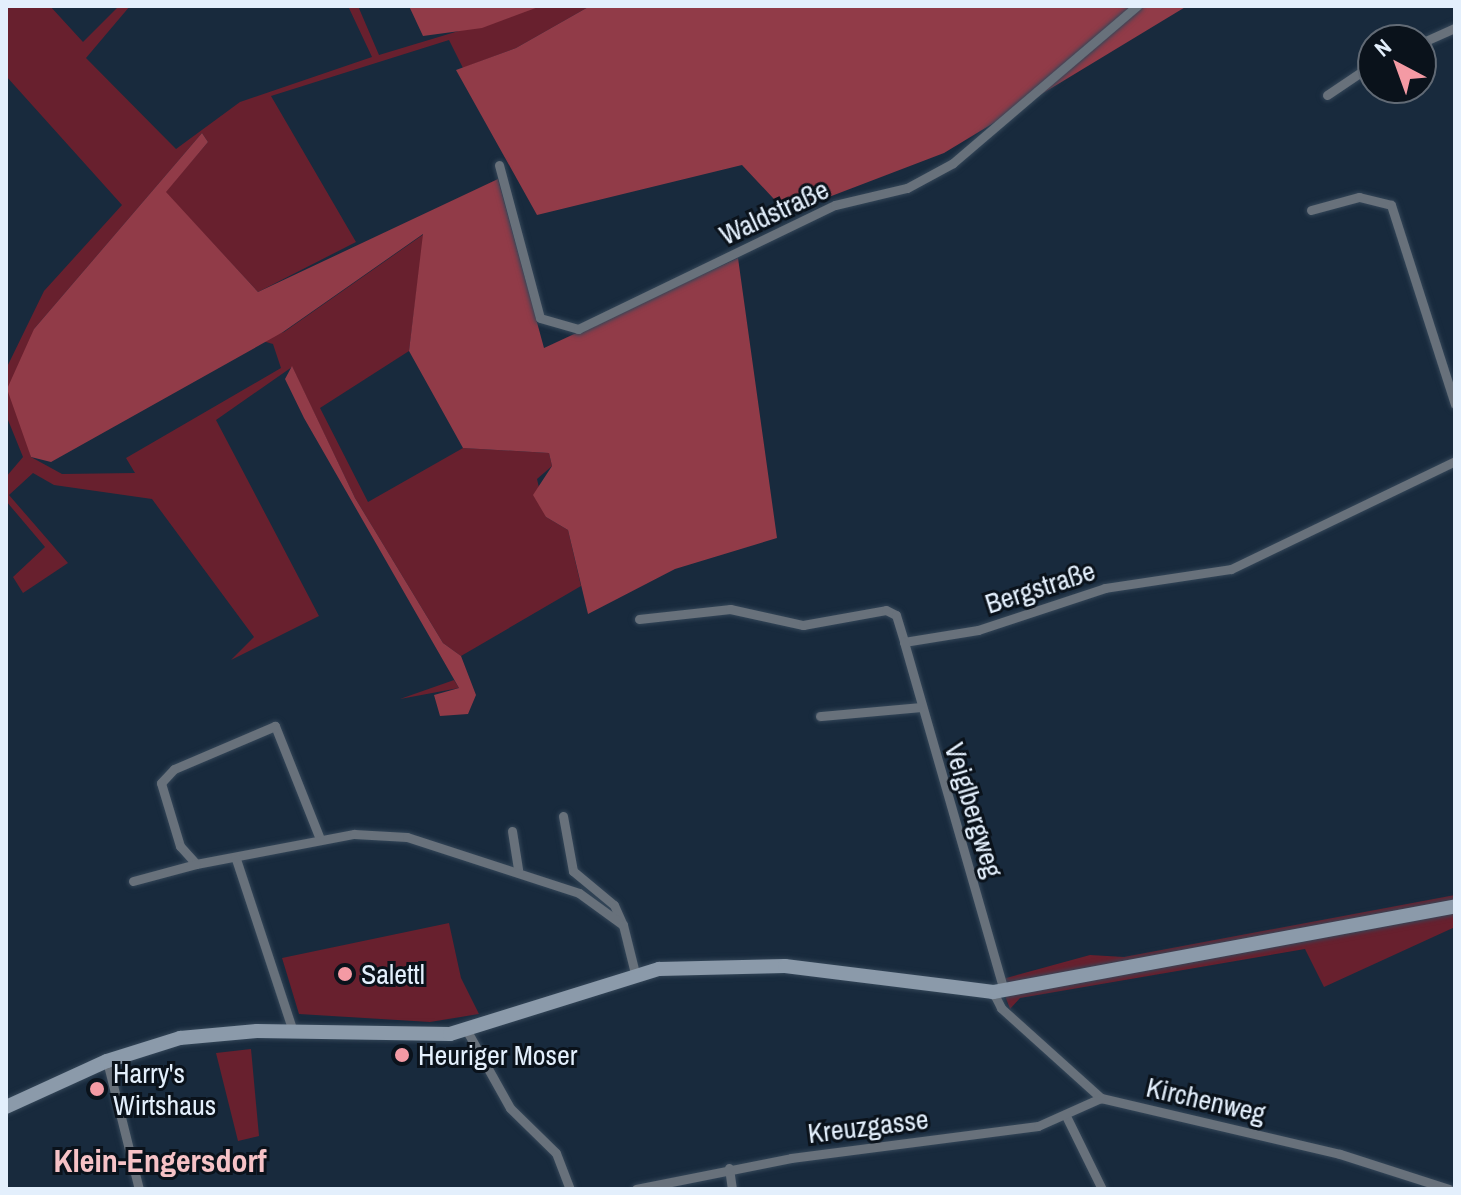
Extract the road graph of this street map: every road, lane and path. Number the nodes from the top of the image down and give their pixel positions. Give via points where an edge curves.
1 (1137, 6) edge
2 (1357, 75) edge
3 (1327, 95) dead end
4 (499, 165) dead end
5 (1311, 210) dead end
6 (1455, 404) edge
7 (1455, 461) edge
8 (639, 619) dead end
9 (904, 642) junction
10 (920, 707) junction
11 (820, 716) dead end
12 (563, 816) dead end
13 (512, 831) dead end
14 (320, 839) junction
15 (236, 859) junction
16 (196, 864) junction
17 (518, 870) junction
18 (133, 881) dead end
19 (1455, 906) edge
20 (623, 925) junction
21 (635, 973) junction
22 (999, 991) junction
23 (293, 1031) junction
24 (467, 1031) junction
25 (107, 1061) junction
26 (1101, 1098) junction
27 (6, 1107) edge
28 (1067, 1118) junction
29 (729, 1168) junction
30 (139, 1189) edge
31 (570, 1189) edge
32 (636, 1189) edge
33 (732, 1189) edge
34 (1102, 1189) edge
35 (1449, 1189) edge

1 - 4 street, Waldstraße via 953,163 907,188 835,205 578,329 540,318
2 - 3 street
5 - 6 street via 1359,197 1391,205
7 - 9 street, Bergstraße via 1216,573 1105,588 1005,624
8 - 9 street via 730,609 803,625 886,610 895,613
9 - 10 street, Veiglbergweg
10 - 11 street
10 - 22 street, Veiglbergweg
12 - 20 street via 573,871 614,905
13 - 17 street
14 - 15 street
14 - 16 street via 283,733 269,726 163,779 160,793 180,846
14 - 17 street via 380,832
15 - 16 street
15 - 23 street
16 - 18 street
17 - 20 street via 579,893
19 - 22 main road
20 - 21 street
21 - 22 main road via 785,966
21 - 24 main road
22 - 26 street, Kirchenweg via 1001,1008
23 - 24 main road via 396,1037
23 - 25 main road via 189,1036
24 - 31 street via 510,1108 556,1153
25 - 27 main road
25 - 30 street
26 - 28 street, Kreuzgasse
26 - 35 street, Kirchenweg via 1340,1154
28 - 29 street, Kreuzgasse
28 - 34 street
29 - 32 street, Kreuzgasse
29 - 33 street

